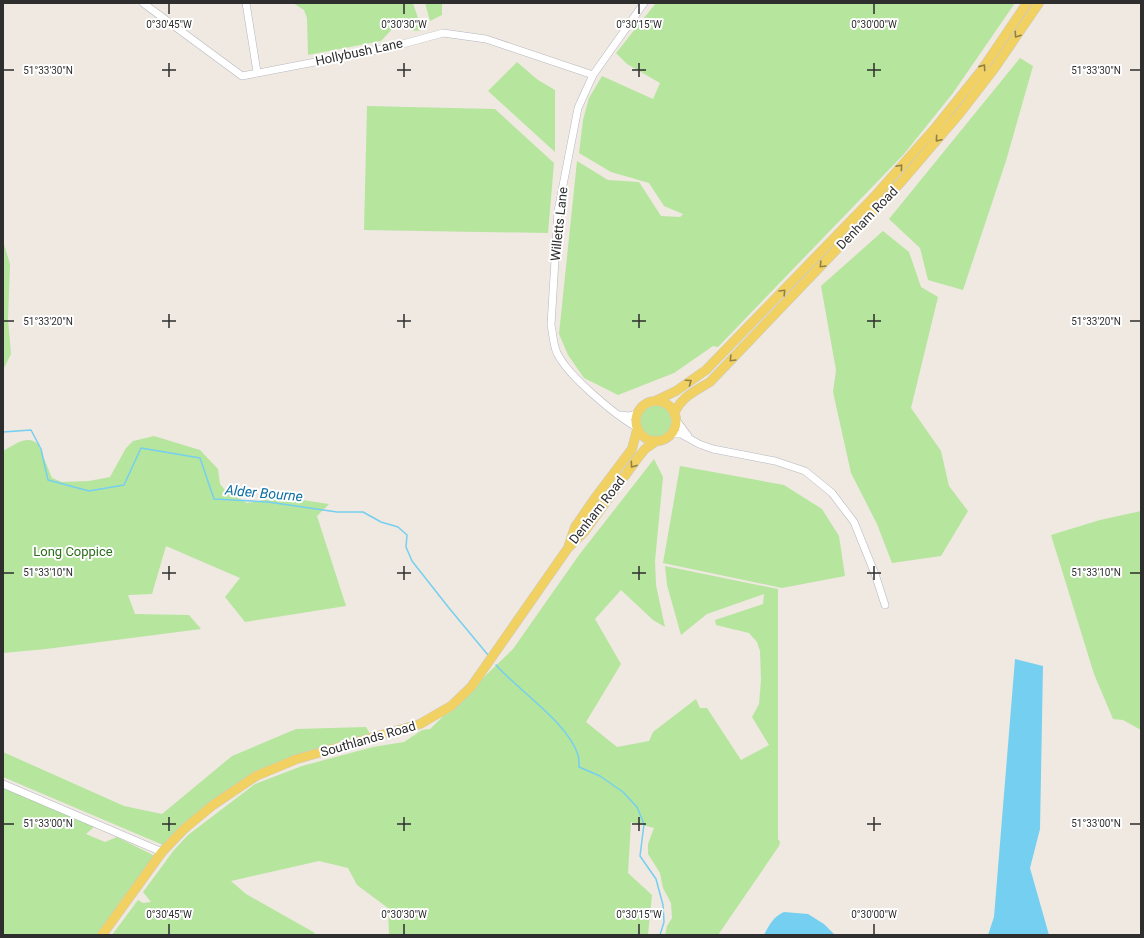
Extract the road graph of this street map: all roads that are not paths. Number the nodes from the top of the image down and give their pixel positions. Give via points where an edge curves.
1 (143, 3) edge
2 (246, 3) edge
3 (644, 3) edge
4 (1027, 3) edge
5 (1039, 3) edge
6 (257, 72) junction
7 (593, 75) junction
8 (655, 401) junction
9 (637, 414) junction
10 (619, 416) junction
11 (675, 417) junction
12 (637, 429) junction
13 (672, 434) junction
14 (688, 437) junction
15 (655, 442) junction
16 (568, 548) junction
17 (885, 605) dead end
18 (3, 784) edge
19 (162, 852) junction
20 (102, 935) edge

1 - 6 street, Hollybush Lane via 242,76
2 - 6 street
3 - 7 street, Willetts Lane
8 -> 4 main road, Denham Road via 676,391 706,370 874,198 936,127 981,70
5 -> 11 main road, Denham Road via 994,69 901,182 710,382 682,400
6 - 7 street, Hollybush Lane via 388,48 443,32 486,39
7 - 10 street, Willetts Lane via 578,108 558,211 551,325 555,347 562,361
8 - 9 main road via 644,405
8 - 11 main road via 667,405
9 - 10 street
9 - 12 main road
10 - 12 street, Willetts Lane
11 - 13 main road
11 - 14 street
12 - 15 main road via 644,438
12 - 16 main road, Denham Road via 632,449 583,515
13 - 14 street
13 - 15 main road
14 - 17 street via 713,449 775,461 805,472 832,493 854,522 876,574
15 -> 16 main road, Denham Road via 645,449 584,532
16 - 19 main road, Southlands Road via 471,687 451,706 420,724 297,759 256,776 213,805 184,829
18 - 19 street
19 - 20 main road

